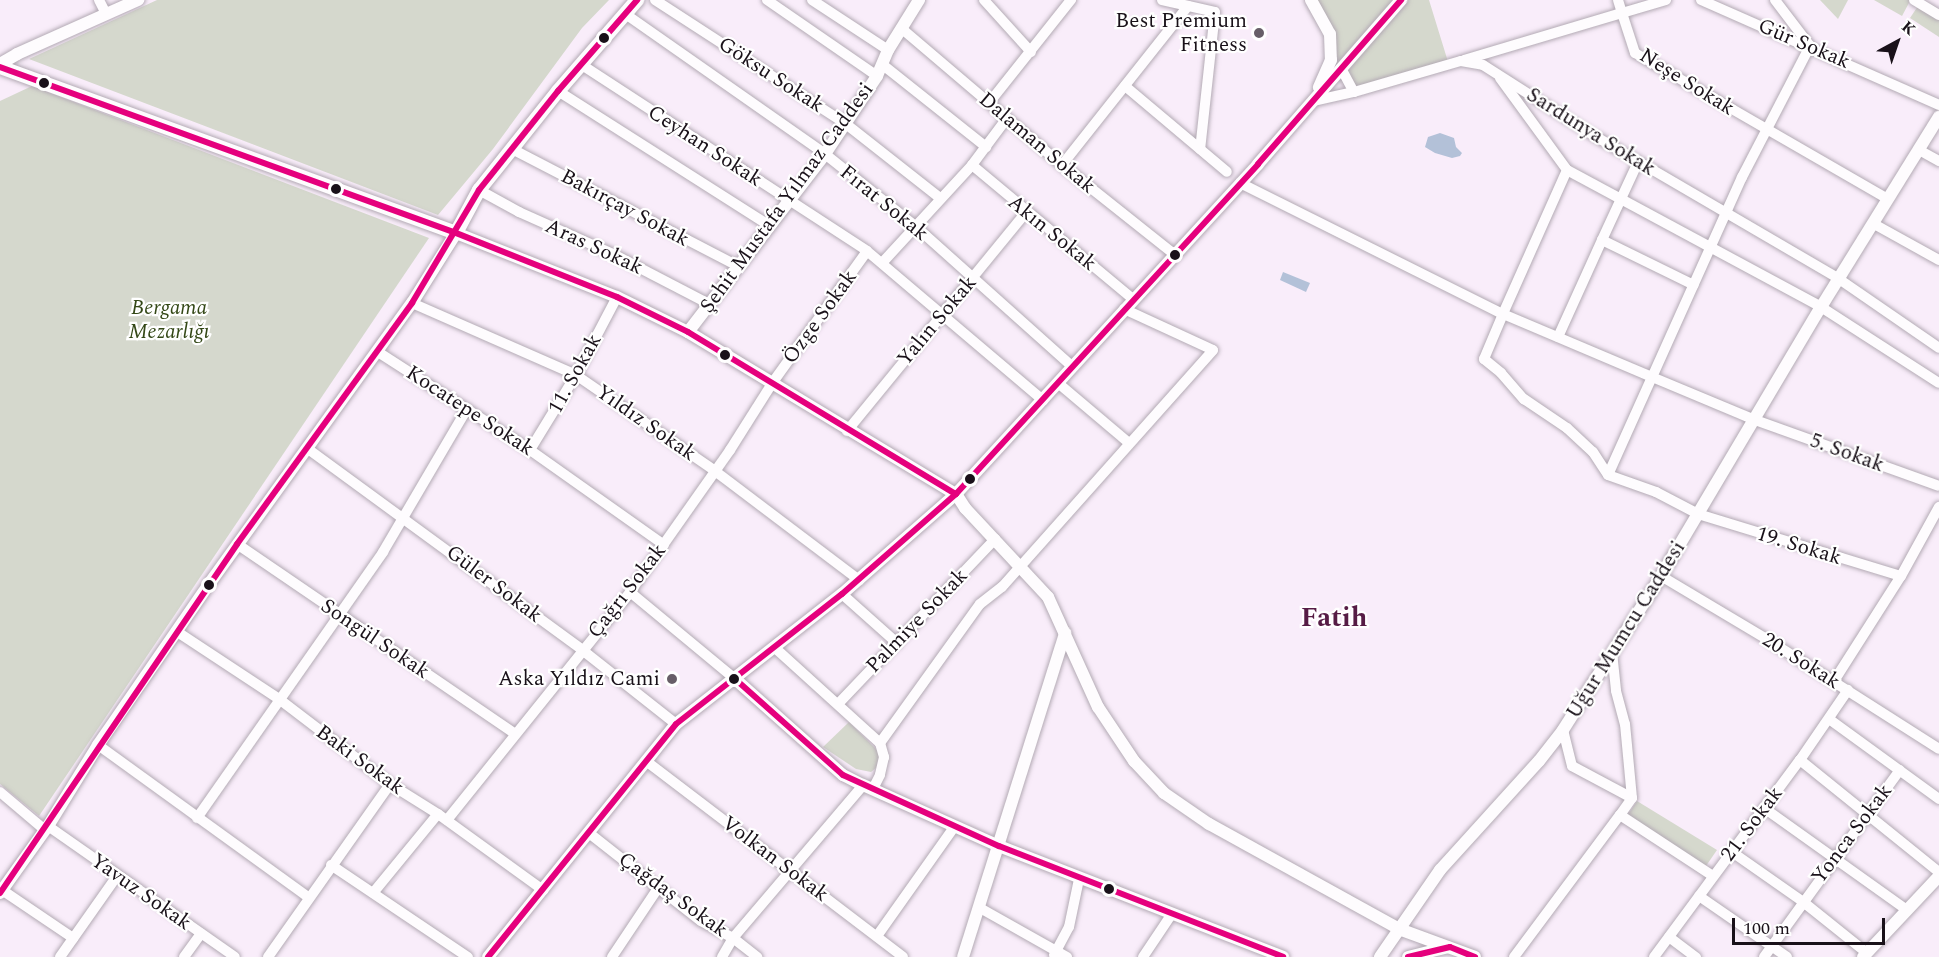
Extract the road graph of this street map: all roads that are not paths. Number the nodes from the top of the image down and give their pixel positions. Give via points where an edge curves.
1 (99, 0) edge
2 (138, 0) edge
3 (637, 0) edge
4 (655, 0) edge
5 (767, 0) edge
6 (812, 0) edge
7 (919, 0) edge
8 (984, 0) edge
9 (1071, 0) edge
10 (1162, 0) edge
11 (1311, 0) edge
12 (1401, 0) edge
13 (1618, 0) edge
14 (1666, 0) edge
15 (1701, 0) edge
16 (1775, 0) edge
17 (1914, 0) edge
18 (1393, 5) edge
19 (1188, 6) junction
20 (624, 13) junction
21 (1622, 13) junction
22 (106, 15) junction
23 (1939, 15) edge
24 (901, 28) junction
25 (1810, 46) junction
26 (888, 50) junction
27 (1031, 52) junction
28 (1461, 61) junction
29 (0, 66) edge
30 (582, 66) junction
31 (1341, 68) junction
32 (880, 71) junction
33 (1496, 72) junction
34 (1125, 86) junction
35 (558, 91) junction
36 (1354, 92) junction
37 (1313, 101) junction
38 (989, 103) junction
39 (1939, 105) edge
40 (1939, 117) edge
41 (1007, 118) junction
42 (846, 124) junction
43 (1766, 131) junction
44 (986, 147) junction
45 (512, 149) junction
46 (1200, 149) junction
47 (1919, 150) junction
48 (825, 154) junction
49 (1939, 161) edge
50 (1638, 162) junction
51 (972, 165) junction
52 (1062, 165) junction
53 (1567, 170) junction
54 (1227, 172) dead end
55 (1240, 183) junction
56 (479, 190) junction
57 (940, 198) junction
58 (1620, 198) junction
59 (1888, 199) junction
60 (788, 200) junction
61 (1026, 212) junction
62 (1726, 214) junction
63 (1874, 224) junction
64 (768, 225) junction
65 (914, 225) junction
66 (456, 233) junction
67 (1602, 240) junction
68 (1711, 249) junction
69 (867, 251) junction
70 (1175, 255) junction
71 (1939, 260) edge
72 (882, 263) junction
73 (738, 266) junction
74 (972, 279) junction
75 (1839, 279) junction
76 (1694, 285) junction
77 (617, 297) junction
78 (1133, 299) junction
79 (412, 303) junction
80 (709, 304) junction
81 (1821, 306) junction
82 (1124, 309) junction
83 (942, 314) junction
84 (1503, 314) junction
85 (688, 332) junction
86 (1558, 336) junction
87 (1939, 348) edge
88 (378, 352) junction
89 (1073, 367) junction
90 (576, 375) junction
91 (1652, 377) junction
92 (773, 382) junction
93 (1058, 383) junction
94 (1939, 383) edge
95 (1044, 400) junction
96 (467, 409) junction
97 (1755, 420) junction
98 (847, 430) junction
99 (1129, 443) junction
100 (308, 449) junction
101 (530, 450) junction
102 (715, 471) junction
103 (1608, 475) junction
104 (1939, 486) edge
105 (956, 494) junction
106 (1939, 507) edge
107 (1698, 514) junction
108 (404, 517) junction
109 (995, 539) junction
110 (237, 544) junction
111 (664, 545) junction
112 (1021, 567) junction
113 (1661, 576) junction
114 (1901, 576) junction
115 (859, 580) junction
116 (630, 592) junction
117 (842, 594) junction
118 (341, 616) junction
119 (176, 631) junction
120 (1065, 633) junction
121 (897, 643) junction
122 (774, 647) junction
123 (581, 649) junction
124 (1612, 652) junction
125 (734, 678) junction
126 (1834, 681) junction
127 (1848, 690) junction
128 (279, 699) junction
129 (838, 704) junction
130 (1829, 719) junction
131 (676, 724) junction
132 (1563, 730) junction
133 (514, 733) junction
134 (880, 743) junction
135 (98, 745) junction
136 (1939, 748) edge
137 (1800, 760) junction
138 (646, 761) junction
139 (1900, 770) junction
140 (390, 784) junction
141 (868, 787) junction
142 (0, 792) edge
143 (1632, 798) junction
144 (1939, 799) edge
145 (1764, 808) junction
146 (1866, 814) junction
147 (1620, 815) junction
148 (442, 817) junction
149 (197, 818) junction
150 (955, 826) junction
151 (47, 828) junction
152 (589, 833) junction
153 (999, 846) junction
154 (1732, 852) junction
155 (1834, 858) junction
156 (331, 865) junction
157 (792, 870) junction
158 (1939, 872) edge
159 (117, 876) junction
160 (1713, 876) junction
161 (1939, 876) edge
162 (1079, 879) junction
163 (658, 888) junction
164 (543, 890) junction
165 (1, 892) edge
166 (373, 893) junction
167 (1699, 896) junction
168 (309, 897) junction
169 (1802, 901) junction
170 (980, 908) junction
171 (1906, 910) junction
172 (1172, 915) junction
173 (1399, 929) junction
174 (201, 934) junction
175 (877, 936) junction
176 (1669, 937) junction
177 (73, 938) junction
178 (733, 938) junction
179 (1771, 946) junction
180 (1450, 947) junction
181 (888, 952) edge
182 (1055, 954) edge
183 (1865, 955) edge
184 (60, 957) edge
185 (184, 957) edge
186 (235, 957) edge
187 (268, 957) edge
188 (468, 957) edge
189 (488, 957) edge
190 (612, 957) edge
191 (722, 957) edge
192 (757, 957) edge
193 (903, 957) edge
194 (963, 957) edge
195 (1068, 957) edge
196 (1143, 957) edge
197 (1283, 957) edge
198 (1380, 957) edge
199 (1408, 957) edge
200 (1475, 957) edge
201 (1514, 957) edge
202 (1654, 957) edge
203 (1696, 957) edge
204 (1764, 957) edge
205 (1786, 957) edge

1 - 22 street
2 - 22 street
3 - 20 main road
4 - 42 street, Göksu Sokak
5 - 32 street
6 - 26 street
7 - 24 street, Şehit Mustafa Yılmaz Caddesi
8 - 27 street
9 - 27 street
10 - 19 street
11 - 37 street via 1330,34 1331,60
12 - 18 street
13 - 21 street, Neşe Sokak
14 - 21 street
15 - 25 street, Gür Sokak
16 - 25 street
17 - 23 street
18 - 31 street
19 - 34 street
19 - 46 street via 1215,12
20 - 30 main road
20 - 48 street, Fırat Sokak
21 - 28 street
21 - 43 street, Neşe Sokak via 1635,53
22 - 29 street via 17,54
24 - 26 street, Şehit Mustafa Yılmaz Caddesi
24 - 38 street, Dalaman Sokak
25 - 39 street, Gür Sokak
25 - 43 street
26 - 32 street, Şehit Mustafa Yılmaz Caddesi
27 - 38 street
28 - 33 street, Sardunya Sokak
28 - 36 street
29 - 66 main road
30 - 35 main road
30 - 60 street, Ceyhan Sokak
31 - 36 street
31 - 37 street
32 - 42 street, Şehit Mustafa Yılmaz Caddesi
32 - 44 street
33 - 50 street, Sardunya Sokak
33 - 53 street
34 - 46 street
34 - 52 street
35 - 45 main road
35 - 64 street
36 - 37 street
37 - 55 street
38 - 41 street, Dalaman Sokak
40 - 47 street, Uğur Mumcu Caddesi
41 - 44 street
41 - 52 street, Dalaman Sokak
42 - 48 street, Şehit Mustafa Yılmaz Caddesi
42 - 57 street, Göksu Sokak
43 - 59 street, Neşe Sokak
43 - 62 street
44 - 51 street
45 - 56 main road
45 - 73 street, Bakırçay Sokak
46 - 54 street
47 - 49 street
47 - 59 street, Uğur Mumcu Caddesi
48 - 60 street, Şehit Mustafa Yılmaz Caddesi
48 - 65 street, Fırat Sokak
50 - 58 street
50 - 62 street, Sardunya Sokak
51 - 57 street
51 - 61 street, Akın Sokak
52 - 70 street, Dalaman Sokak
53 - 58 street
53 - 84 street
55 - 70 street
55 - 84 street, 5. Sokak
56 - 66 main road
56 - 80 street, Aras Sokak
57 - 65 street
58 - 67 street
58 - 68 street
59 - 63 street, Uğur Mumcu Caddesi
60 - 64 street, Şehit Mustafa Yılmaz Caddesi
60 - 69 street, Ceyhan Sokak
61 - 74 street, Yalın Sokak
61 - 78 street, Akın Sokak
62 - 68 street
62 - 75 street, Sardunya Sokak
63 - 71 street
63 - 75 street, Uğur Mumcu Caddesi
64 - 73 street, Şehit Mustafa Yılmaz Caddesi
65 - 72 street
65 - 74 street, Fırat Sokak
66 - 77 street
66 - 79 street
67 - 76 street
67 - 86 street
68 - 76 street
68 - 81 street
69 - 72 street, Ceyhan Sokak
69 - 92 street, Özge Sokak
70 - 78 street
72 - 83 street, Ceyhan Sokak
73 - 80 street, Şehit Mustafa Yılmaz Caddesi
74 - 83 street, Yalın Sokak
74 - 89 street, Fırat Sokak
75 - 81 street, Uğur Mumcu Caddesi
75 - 87 street, Sardunya Sokak
76 - 91 street
77 - 85 street
77 - 90 street, 11. Sokak
78 - 82 street
79 - 88 street
79 - 90 street, Yıldız Sokak
80 - 85 street, Şehit Mustafa Yılmaz Caddesi
81 - 94 street
81 - 97 street, Uğur Mumcu Caddesi
82 - 89 street
82 - 99 street via 1213,350
83 - 95 street, Ceyhan Sokak
83 - 98 street, Yalın Sokak
84 - 86 street, 5. Sokak
84 - 103 street via 1484,359 1524,399 1567,428 1593,452
85 - 92 street
86 - 91 street, 5. Sokak
88 - 96 street, Kocatepe Sokak
88 - 100 street
89 - 93 street
90 - 101 street, 11. Sokak
90 - 102 street, Yıldız Sokak
91 - 97 street, 5. Sokak
91 - 103 street
92 - 98 street
92 - 102 street, Çağrı Sokak
93 - 95 street
93 - 99 street
95 - 105 street
96 - 101 street, Kocatepe Sokak
96 - 108 street
97 - 104 street, 5. Sokak
97 - 107 street, Uğur Mumcu Caddesi
98 - 105 street
99 - 112 street
100 - 108 street, Güler Sokak
100 - 110 street
101 - 111 street, Kocatepe Sokak
102 - 111 street, Çağrı Sokak
102 - 115 street, Yıldız Sokak
103 - 107 street, 19. Sokak via 1656,492
105 - 109 street
105 - 115 street
106 - 114 street
107 - 113 street, Uğur Mumcu Caddesi
107 - 114 street, 19. Sokak
108 - 118 street
108 - 123 street, Güler Sokak
109 - 112 street
109 - 121 street, Palmiye Sokak
110 - 118 street, Songül Sokak
110 - 119 street
111 - 116 street, Çağrı Sokak
112 - 120 street via 1048,597
112 - 134 street via 980,604
113 - 124 street, Uğur Mumcu Caddesi
113 - 126 street, 20. Sokak
114 - 126 street
115 - 117 street
116 - 123 street, Çağrı Sokak
116 - 125 street
117 - 121 street
117 - 122 street
118 - 128 street
118 - 133 street, Songül Sokak
119 - 128 street, Baki Sokak
119 - 135 street
120 - 153 street
120 - 173 street via 1116,738 1146,777 1164,793 1209,824
121 - 129 street, Palmiye Sokak
122 - 125 street
122 - 129 street
123 - 131 street, Güler Sokak
123 - 133 street, Çağrı Sokak
124 - 132 street, Uğur Mumcu Caddesi
124 - 143 street via 1625,724
125 - 131 street
125 - 141 street via 843,775
126 - 127 street, 20. Sokak
127 - 130 street, 21. Sokak
127 - 136 street, 20. Sokak
128 - 140 street, Baki Sokak
128 - 149 street
129 - 134 street
130 - 137 street, 21. Sokak
130 - 139 street
131 - 138 street
132 - 143 street via 1572,766
132 - 173 street, Uğur Mumcu Caddesi via 1440,870
133 - 148 street, Çağrı Sokak
134 - 141 street via 884,757 880,776
135 - 149 street
135 - 151 street
137 - 145 street, 21. Sokak
137 - 146 street
138 - 152 street
138 - 157 street, Volkan Sokak
139 - 144 street
139 - 146 street, Yonca Sokak
140 - 148 street, Baki Sokak
140 - 156 street
141 - 150 street
141 - 157 street
142 - 151 street, Yavuz Sokak
143 - 147 street
145 - 154 street, 21. Sokak
145 - 155 street
146 - 155 street, Yonca Sokak
146 - 158 street
147 - 160 street
147 - 201 street
148 - 164 street, Baki Sokak
148 - 166 street, Çağrı Sokak
149 - 168 street
150 - 153 street
150 - 175 street
151 - 159 street, Yavuz Sokak
151 - 165 street
152 - 163 street, Çağdaş Sokak
152 - 164 street
153 - 162 street
153 - 170 street
154 - 160 street, 21. Sokak
154 - 169 street
155 - 169 street, Yonca Sokak
155 - 171 street
156 - 166 street
156 - 168 street
157 - 175 street, Volkan Sokak
157 - 178 street
159 - 174 street, Yavuz Sokak
159 - 177 street
160 - 167 street, 21. Sokak
161 - 171 street
162 - 172 street
162 - 182 street via 1069,927
163 - 178 street, Çağdaş Sokak via 701,921
163 - 190 street
164 - 189 street
165 - 177 street
166 - 188 street
167 - 176 street, 21. Sokak
167 - 179 street
168 - 187 street
169 - 179 street, Yonca Sokak
169 - 183 street
170 - 182 street
170 - 194 street
171 - 183 street
172 - 196 street
172 - 197 street
173 - 180 street
173 - 198 street, Uğur Mumcu Caddesi
174 - 185 street
174 - 186 street, Yavuz Sokak
175 - 181 street, Volkan Sokak
176 - 202 street, 21. Sokak
176 - 203 street
177 - 184 street
178 - 191 street
178 - 192 street, Çağdaş Sokak
179 - 204 street, Yonca Sokak
179 - 205 street
180 - 199 street
180 - 200 street
181 - 193 street, Volkan Sokak
182 - 195 street

